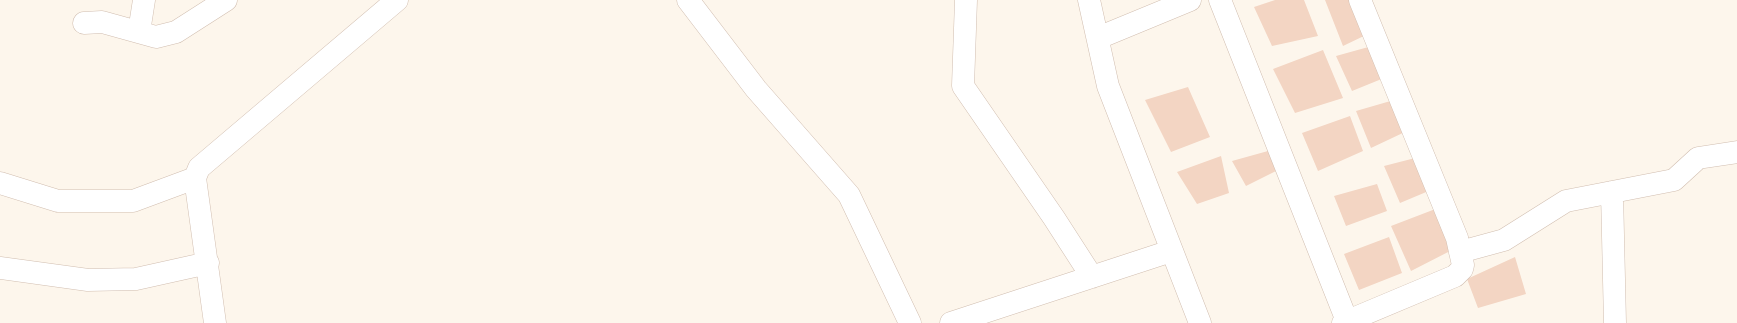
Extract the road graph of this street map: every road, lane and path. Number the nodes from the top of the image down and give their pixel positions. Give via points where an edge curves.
1 (144, 0) edge
2 (226, 0) edge
3 (397, 0) edge
4 (688, 0) edge
5 (966, 0) edge
6 (1089, 0) edge
7 (1190, 0) edge
8 (1220, 0) edge
9 (1360, 0) edge
10 (84, 23) dead end
11 (139, 32) junction
12 (1098, 38) junction
13 (1737, 152) edge
14 (195, 178) junction
15 (0, 183) edge
16 (1612, 192) junction
17 (1172, 251) junction
18 (1460, 252) junction
19 (208, 264) junction
20 (0, 268) edge
21 (1092, 277) junction
22 (1345, 322) edge
23 (215, 323) edge
24 (910, 323) edge
25 (951, 323) edge
26 (1200, 323) edge
27 (1615, 323) edge

1 - 11 street
2 - 11 street via 176,32 156,37
3 - 14 street via 200,168
4 - 24 street via 756,89 849,195
5 - 21 street via 963,86
6 - 12 street
7 - 12 street
8 - 22 street
9 - 18 street
10 - 11 street via 102,22
12 - 17 street via 1108,86
13 - 16 street via 1698,158 1674,180
14 - 15 street via 133,201 58,201
14 - 19 street
16 - 18 street via 1566,201 1504,240
16 - 27 street
17 - 21 street
17 - 26 street
18 - 22 street via 1463,264 1458,274
19 - 20 street via 136,279 88,280
19 - 23 street
21 - 25 street

